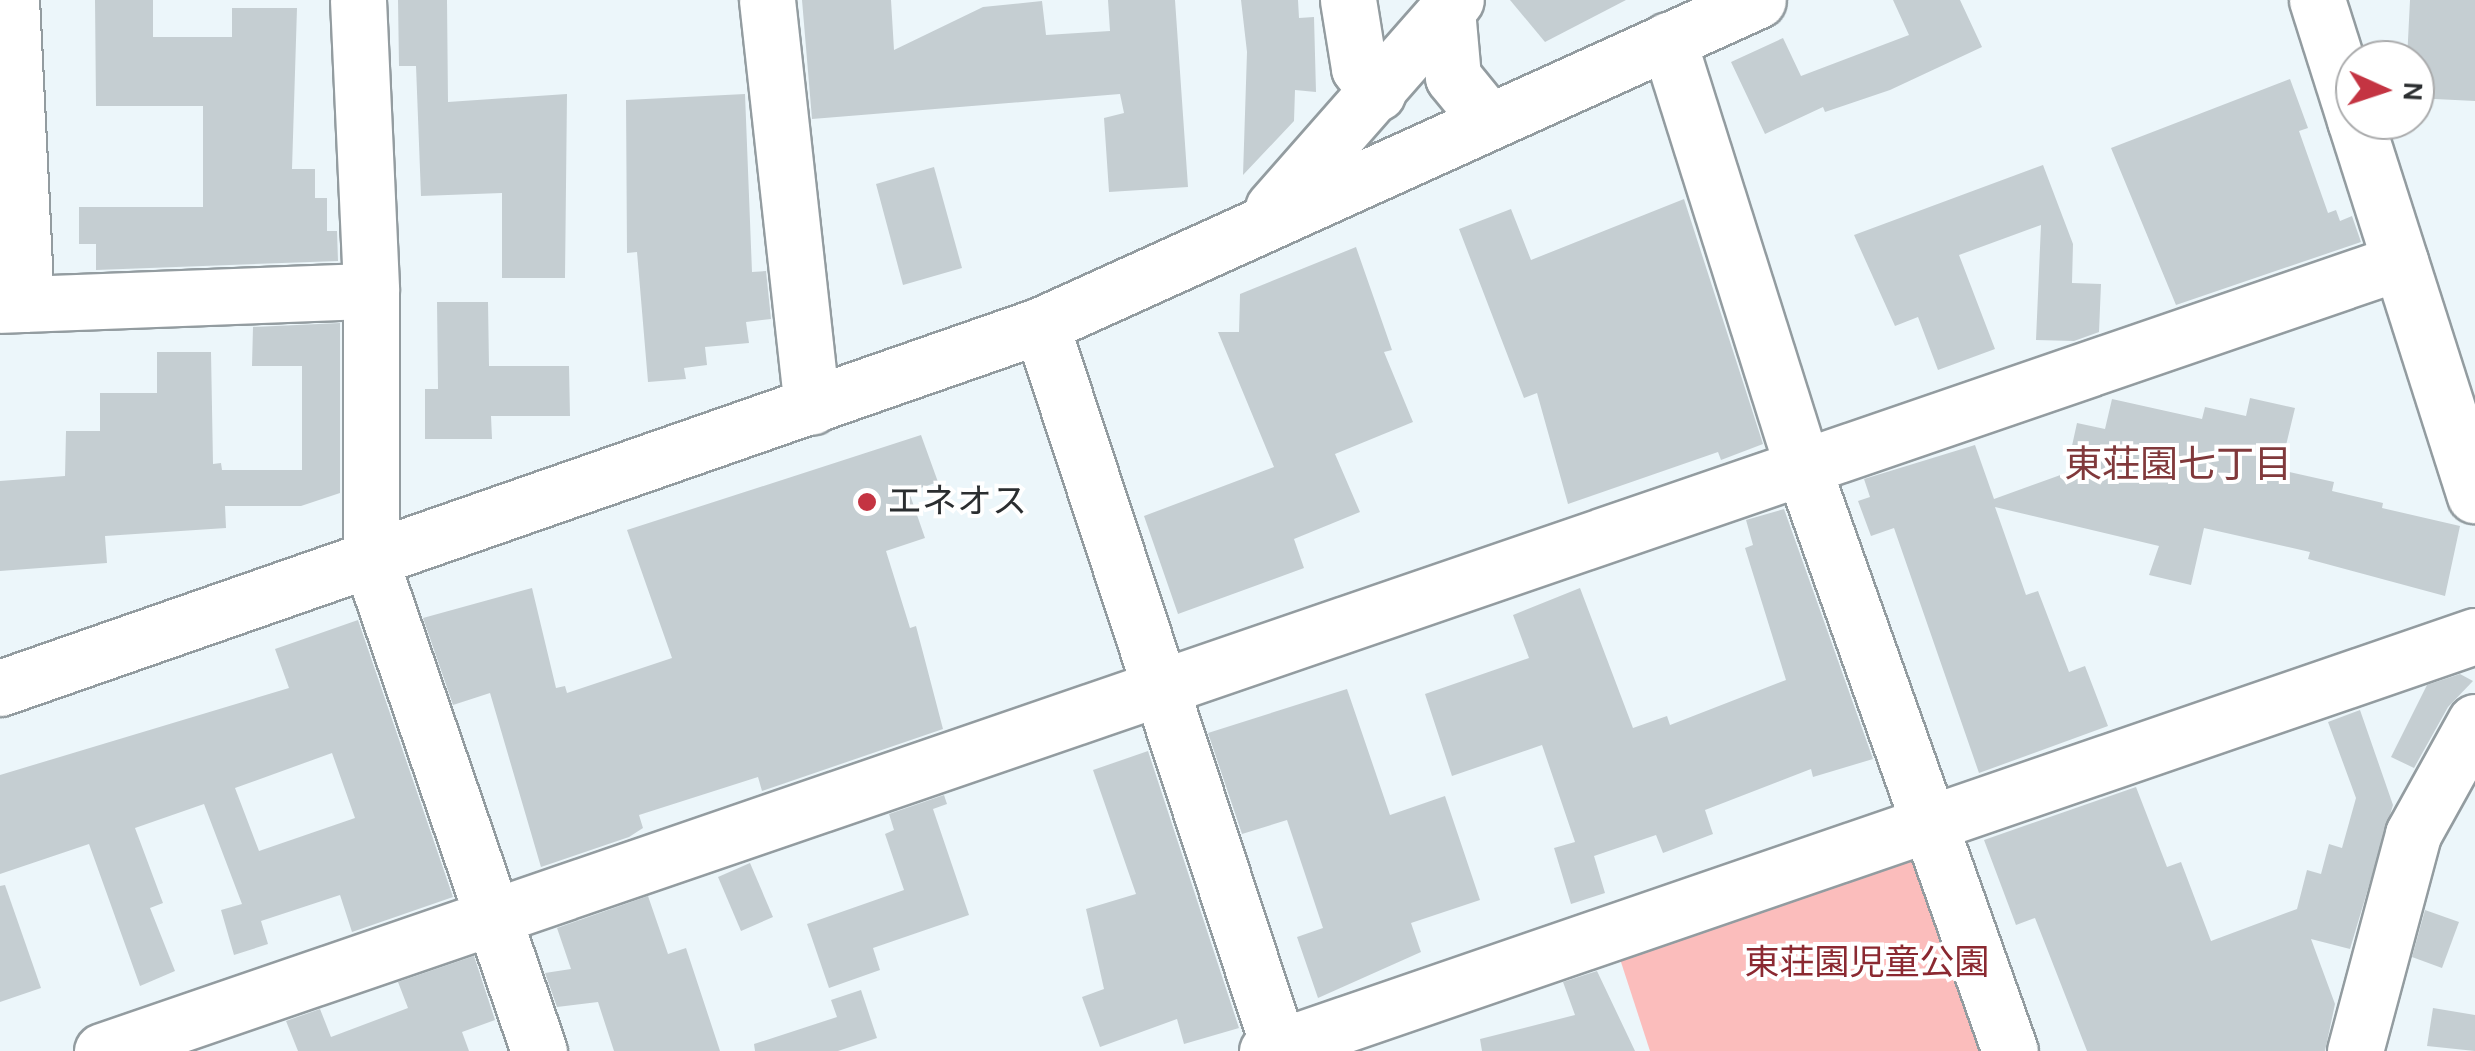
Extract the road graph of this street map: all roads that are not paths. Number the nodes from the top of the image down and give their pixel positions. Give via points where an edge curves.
1 (11, 0) edge
2 (358, 0) edge
3 (766, 0) edge
4 (1348, 0) edge
5 (1758, 0) edge
6 (2317, 0) edge
7 (1452, 5) edge
8 (1668, 40) junction
9 (2335, 57) edge
10 (1383, 87) junction
11 (1488, 121) junction
12 (2361, 140) edge
13 (1427, 149) junction
14 (1231, 241) junction
15 (2400, 262) junction
16 (371, 291) junction
17 (13, 304) edge
18 (1042, 325) junction
19 (812, 407) junction
20 (1804, 471) junction
21 (2475, 495) edge
22 (370, 562) junction
23 (2475, 636) edge
24 (0, 688) edge
25 (1158, 692) junction
26 (2475, 722) edge
27 (1929, 822) junction
28 (494, 918) junction
29 (1275, 1050) edge
30 (102, 1051) edge
31 (539, 1051) edge
32 (2010, 1051) edge
33 (2355, 1051) edge

1 - 17 street
2 - 16 street
3 - 19 street
4 - 10 street via 1358,68
5 - 8 street
6 - 9 street
7 - 10 street
7 - 11 street via 1453,78
8 - 11 street
8 - 20 street
10 - 13 street
10 - 14 street via 1289,194
11 - 13 street
12 - 15 street
13 - 14 street
14 - 18 street
15 - 20 street
15 - 21 street
16 - 17 street
16 - 22 street
18 - 19 street
18 - 25 street
19 - 22 street
20 - 25 street
20 - 27 street
22 - 24 street
22 - 28 street
23 - 27 street
25 - 28 street
25 - 29 street
26 - 33 street via 2413,834
27 - 29 street
27 - 32 street
28 - 30 street
28 - 31 street

